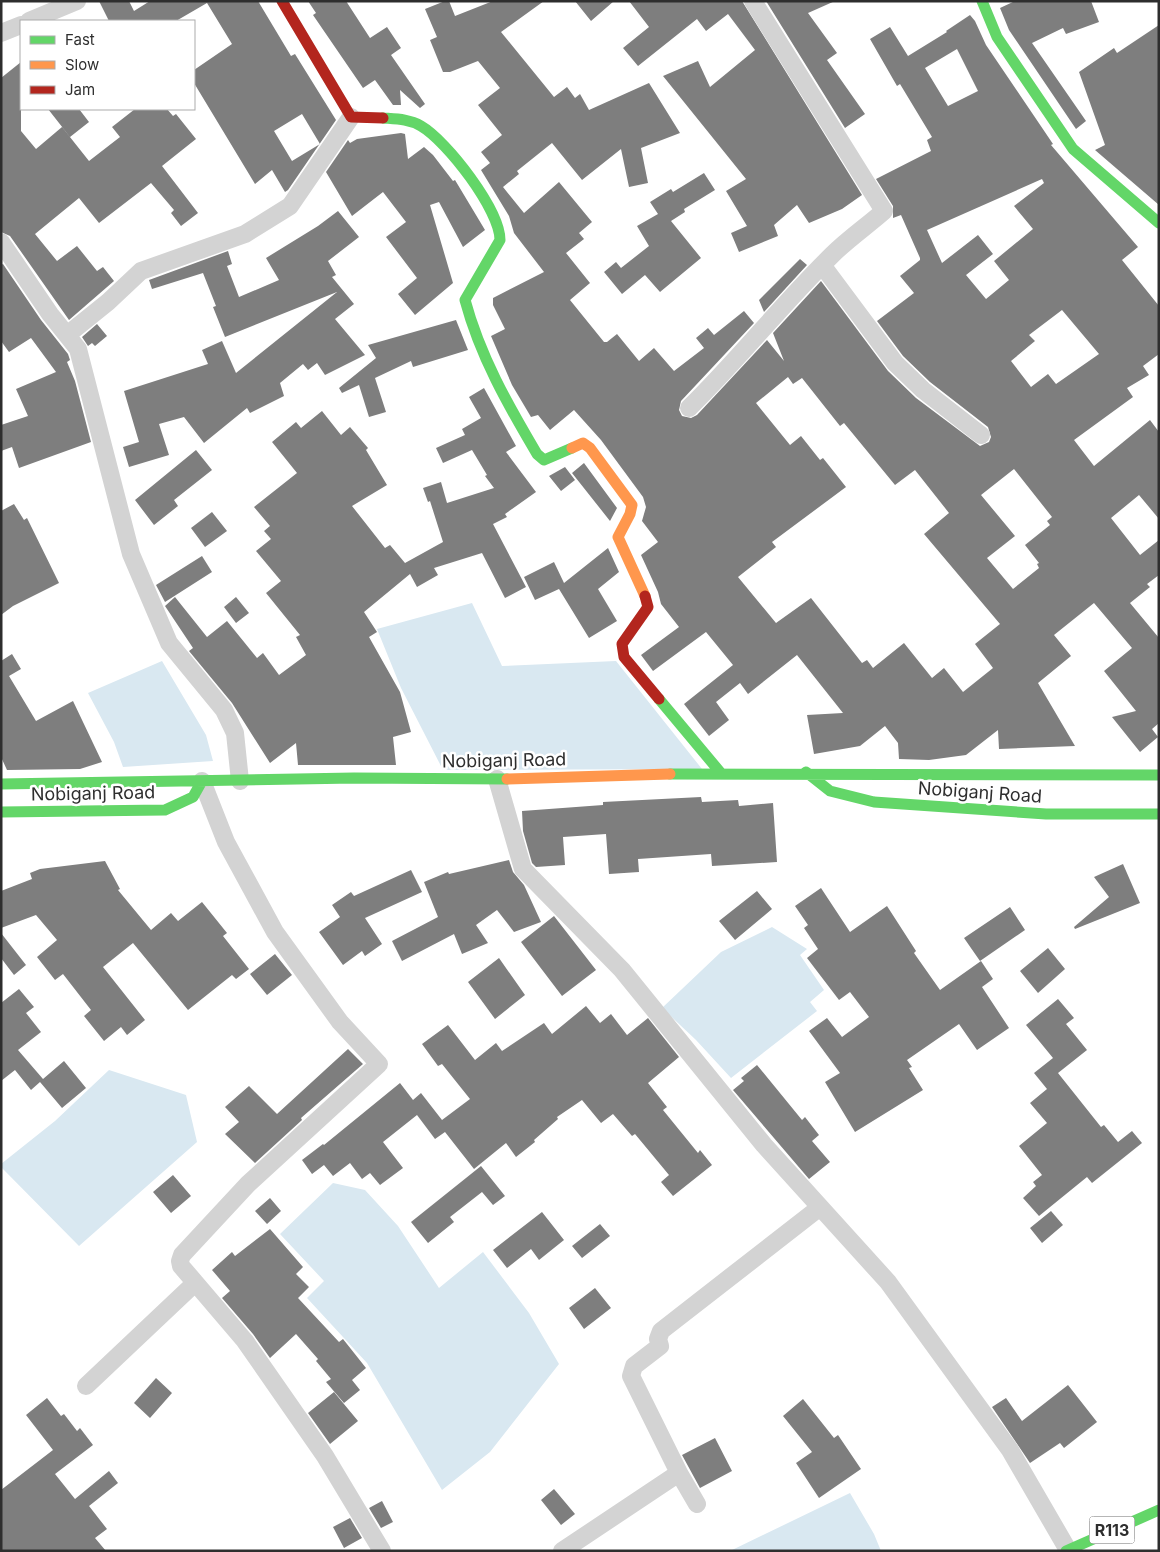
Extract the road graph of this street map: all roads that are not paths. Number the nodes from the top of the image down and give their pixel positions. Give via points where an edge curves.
1 (77, 1) edge
2 (282, 1) edge
3 (753, 1) edge
4 (982, 1) edge
5 (31, 20) edge
6 (20, 25) edge
7 (1, 33) edge
8 (351, 117) junction
9 (1159, 223) edge
10 (1, 242) edge
11 (822, 265) junction
12 (67, 335) junction
13 (689, 408) dead end
14 (981, 435) dead end
15 (720, 772) junction
16 (806, 772) junction
17 (1159, 775) edge
18 (497, 779) junction
19 (202, 781) junction
20 (240, 781) junction
21 (1, 784) edge
22 (1, 812) edge
23 (1159, 814) edge
24 (819, 1208) junction
25 (195, 1283) junction
26 (86, 1386) dead end
27 (679, 1473) junction
28 (697, 1504) dead end
29 (1159, 1510) edge
30 (1067, 1550) edge
31 (382, 1551) edge
32 (562, 1551) edge

1 - 5 street
2 - 8 main road
3 - 11 street via 884,211
4 - 9 main road via 997,36 1073,149
6 - 7 street
8 - 12 street via 290,206 246,234 141,271
8 - 15 main road via 403,118 421,126 459,160 497,223 500,240 465,300 471,324 500,391 537,454 544,460 550,459 583,443 632,505 632,512 619,530 618,538 648,607 622,644 624,657
10 - 12 street
11 - 13 street via 769,320 725,373
11 - 14 street via 895,363 923,390
12 - 20 street via 78,349 131,554 169,643 224,710 235,733
15 - 16 main road, Nobiganj Road
15 - 18 main road, Nobiganj Road
16 - 17 main road, Nobiganj Road
16 - 23 main road, Nobiganj Road via 830,791 874,802 1037,813
18 - 20 main road, Nobiganj Road
18 - 24 street via 523,869 622,970
19 - 20 main road, Nobiganj Road
19 - 21 main road, Nobiganj Road
19 - 22 main road, Nobiganj Road via 193,797 165,810
19 - 25 street via 226,842 274,932 340,1022 379,1064 248,1184 182,1255 181,1266
24 - 27 street via 661,1331 660,1346 631,1371
24 - 30 street via 888,1282 999,1434
25 - 26 street
25 - 31 street via 245,1341 325,1456
27 - 28 street
27 - 32 street
29 - 30 main road, R113

